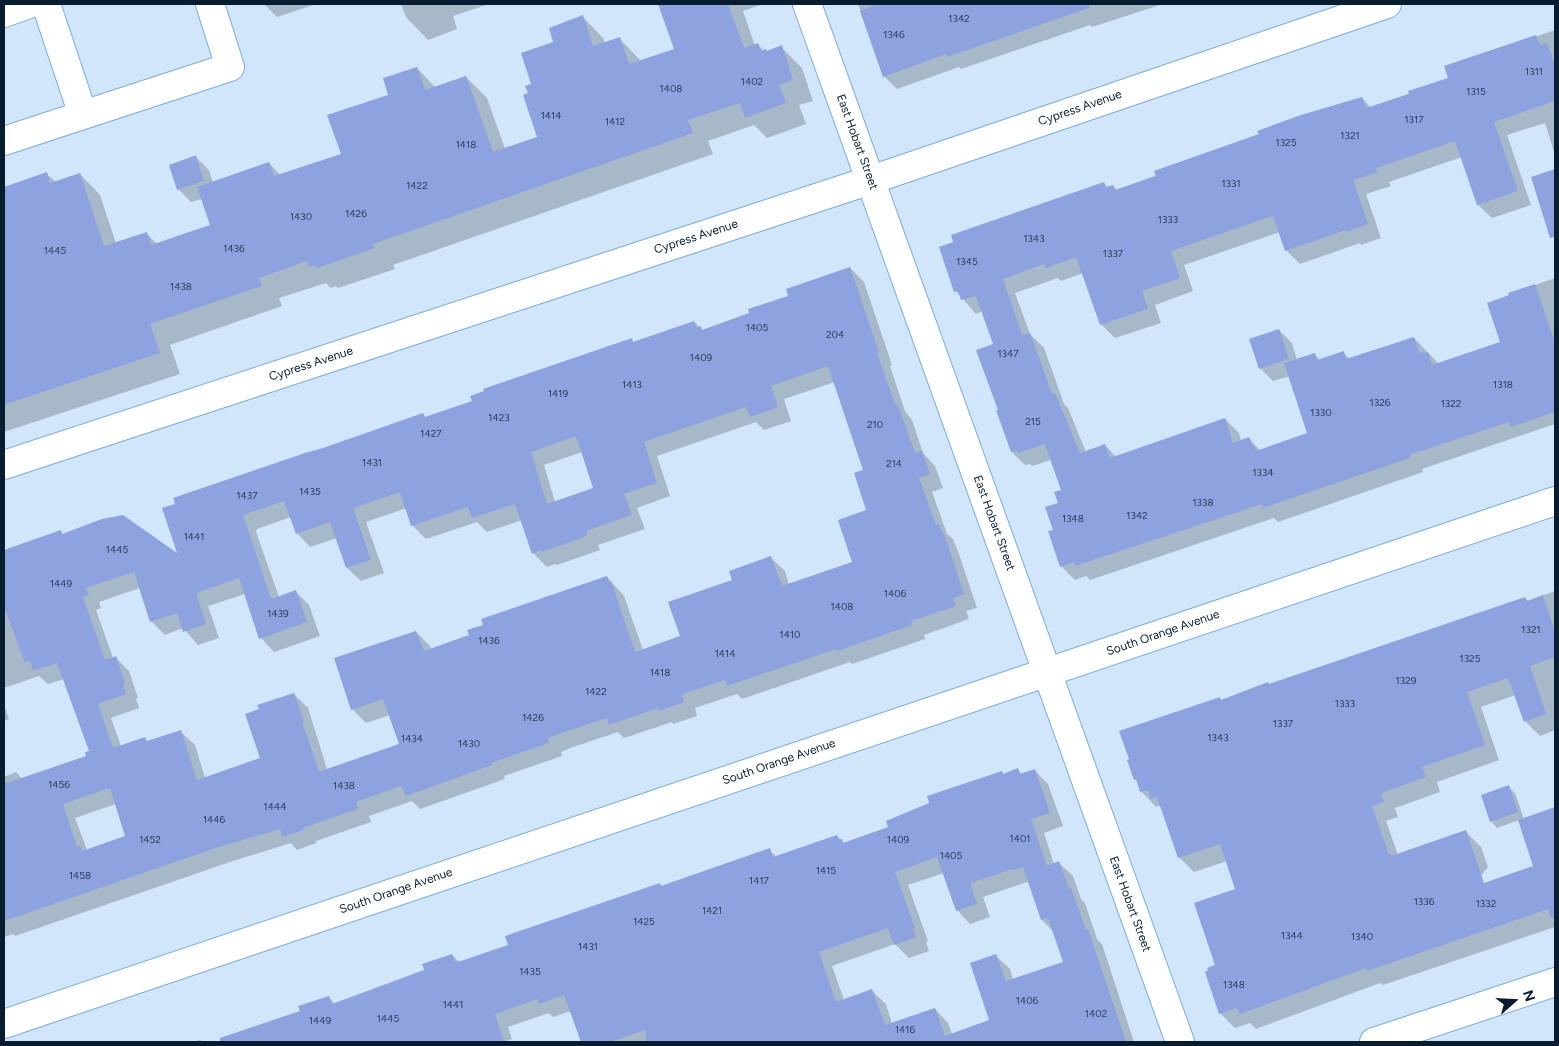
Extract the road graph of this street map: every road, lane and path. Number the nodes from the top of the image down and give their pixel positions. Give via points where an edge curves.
1 (30, 4) edge
2 (46, 4) edge
3 (210, 4) edge
4 (807, 4) edge
5 (1387, 4) edge
6 (4, 13) edge
7 (83, 115) junction
8 (4, 141) edge
9 (871, 180) junction
10 (4, 465) edge
11 (1555, 501) edge
12 (1047, 672) junction
13 (1555, 982) edge
14 (4, 1024) edge
15 (1180, 1042) edge
16 (1374, 1042) edge

1 - 6 street
2 - 7 street
3 - 7 street via 230,67
4 - 9 street, East Hobart Street
5 - 9 street, Cypress Avenue
7 - 8 street
9 - 10 street, Cypress Avenue
9 - 12 street, East Hobart Street
11 - 12 street, South Orange Avenue
12 - 14 street, South Orange Avenue
12 - 15 street, East Hobart Street
13 - 16 street

